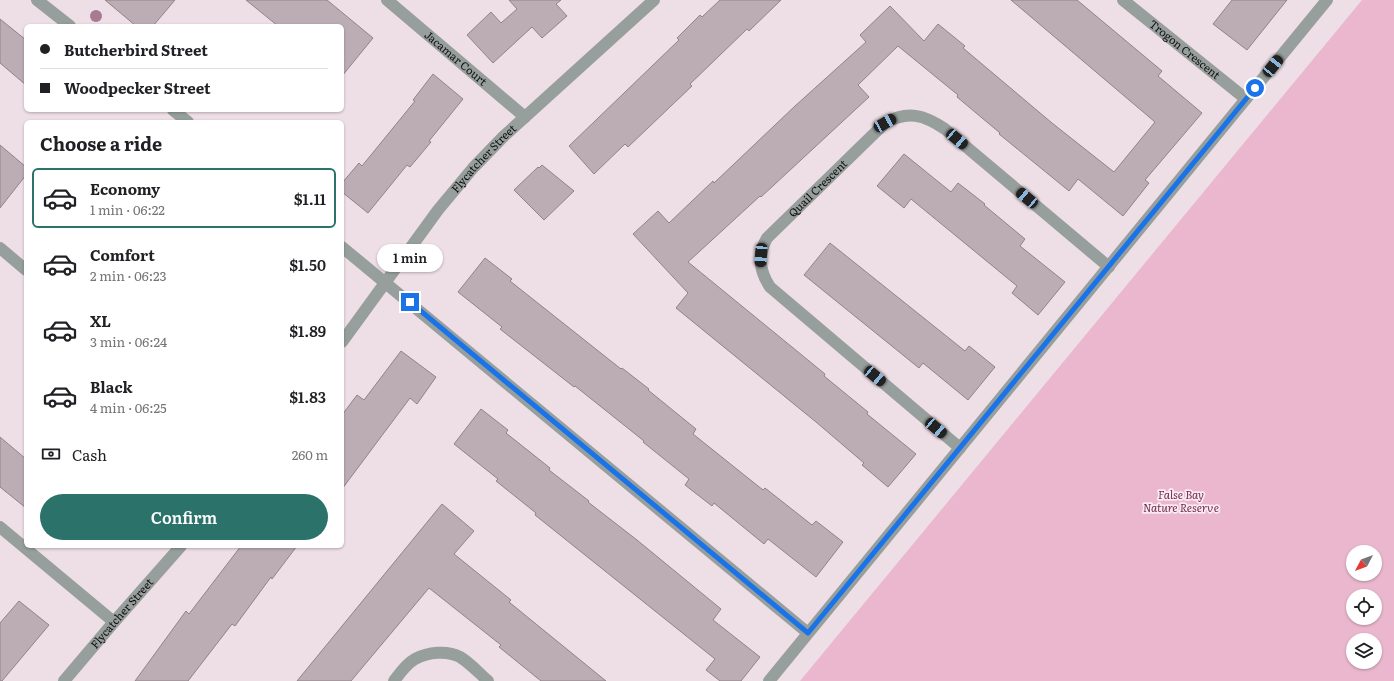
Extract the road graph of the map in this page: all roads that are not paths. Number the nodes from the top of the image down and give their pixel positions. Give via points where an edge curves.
1 (38, 0) edge
2 (387, 0) edge
3 (654, 0) edge
4 (1123, 0) edge
5 (1327, 0) edge
6 (68, 24) edge
7 (1246, 99) junction
8 (176, 112) edge
9 (525, 117) junction
10 (186, 120) edge
11 (0, 248) edge
12 (344, 249) edge
13 (1109, 266) junction
14 (24, 268) edge
15 (385, 282) junction
16 (344, 339) edge
17 (960, 448) junction
18 (0, 527) edge
19 (24, 547) edge
20 (25, 548) edge
21 (179, 548) edge
22 (114, 622) junction
23 (808, 633) junction
24 (64, 681) edge
25 (394, 681) edge
26 (488, 681) edge
27 (769, 681) edge

1 - 6 street
2 - 9 street, Jacamar Court
3 - 9 street, Flycatcher Street
4 - 7 street, Trogon Crescent
5 - 7 street
7 - 13 street
8 - 10 street
9 - 15 street, Flycatcher Street via 468,174
11 - 14 street
12 - 15 street
13 - 17 street
13 - 17 street, Quail Crescent via 945,129 930,119 919,116 896,117 885,123 767,238 762,246 760,266 770,287
15 - 16 street, Flycatcher Street
15 - 23 street
17 - 23 street
18 - 19 street
20 - 22 street
21 - 22 street, Flycatcher Street
22 - 24 street, Flycatcher Street
23 - 27 street
25 - 26 street via 415,659 438,652 460,658

